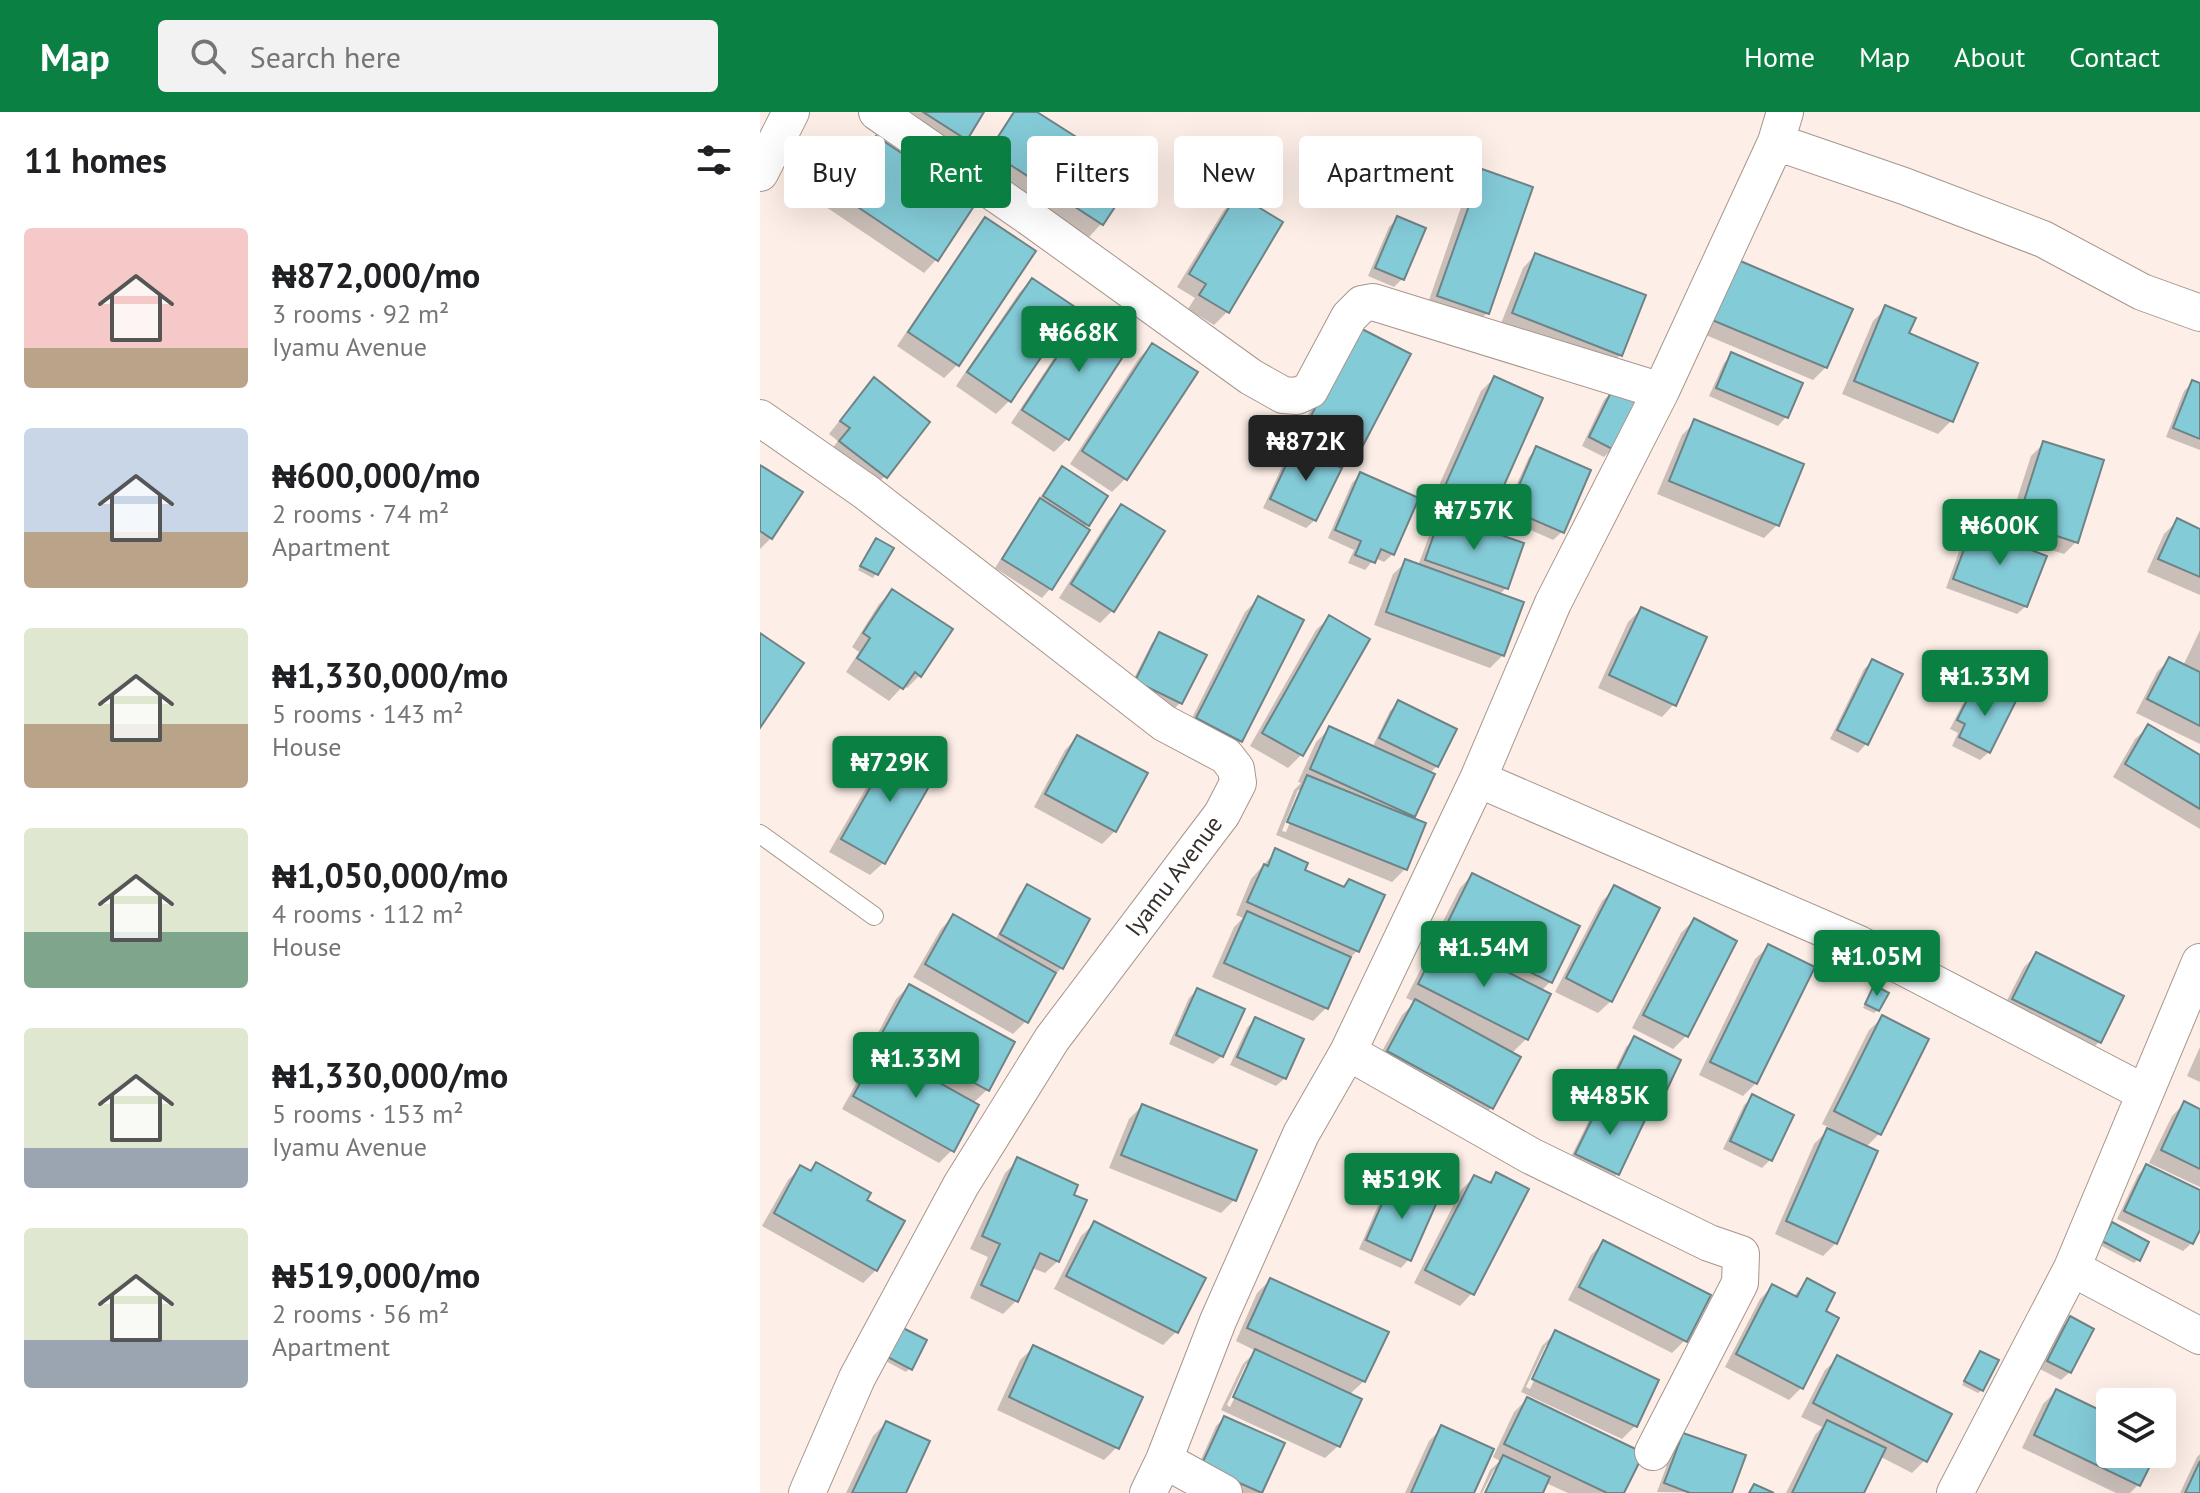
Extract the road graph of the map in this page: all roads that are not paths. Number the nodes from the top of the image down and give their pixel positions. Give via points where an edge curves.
1 (791, 112) edge
2 (877, 112) edge
3 (1780, 127) edge
4 (760, 173) edge
5 (2200, 313) edge
6 (1661, 391) junction
7 (760, 418) edge
8 (1478, 779) junction
9 (760, 834) edge
10 (874, 916) dead end
11 (2200, 962) edge
12 (1348, 1052) junction
13 (2145, 1093) junction
14 (2072, 1268) junction
15 (2200, 1336) edge
16 (1653, 1452) dead end
17 (1164, 1460) junction
18 (807, 1493) edge
19 (1148, 1493) edge
20 (1224, 1493) edge
21 (1955, 1493) edge

1 - 4 street
2 - 6 street via 1283,395 1310,390 1349,317 1362,304 1373,302
3 - 5 street via 1904,186 2043,239 2142,292
3 - 6 street
6 - 8 street via 1553,603
7 - 18 street, Iyamu Avenue via 866,492 1164,723 1226,756 1238,783 1222,814 1052,1039 961,1185 857,1378
8 - 12 street
8 - 13 street via 1859,944
9 - 10 lane
11 - 13 street
12 - 16 street via 1531,1156 1741,1254 1740,1283
12 - 17 street via 1301,1134 1218,1321
13 - 14 street
14 - 15 street
14 - 21 street
17 - 19 street
17 - 20 street

